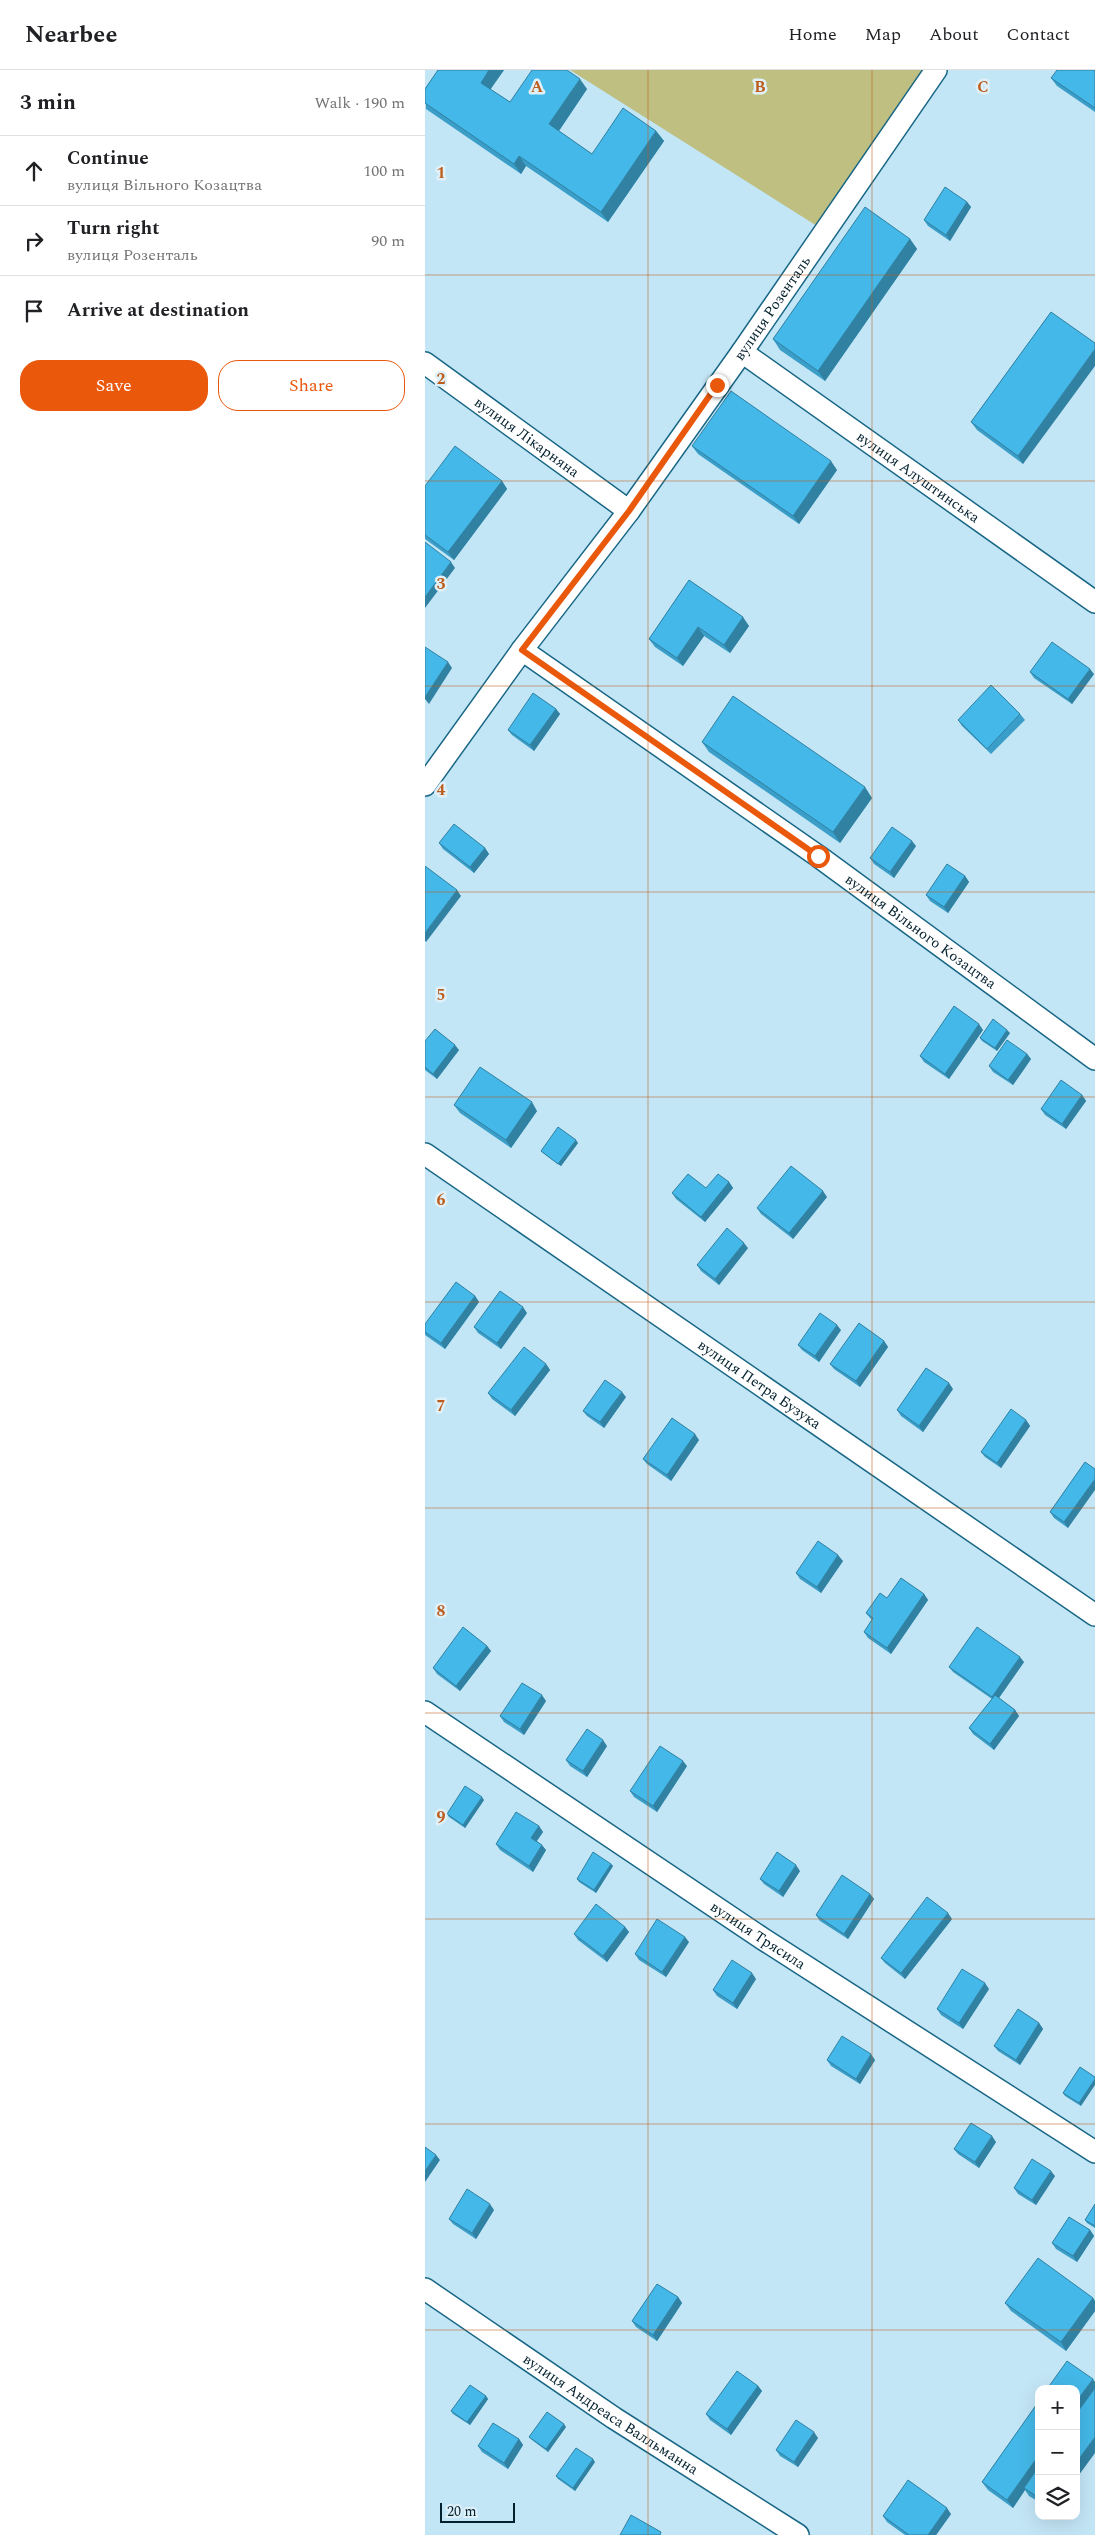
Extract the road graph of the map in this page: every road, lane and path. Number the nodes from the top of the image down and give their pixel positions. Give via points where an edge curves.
1 (936, 70) edge
2 (742, 352) junction
3 (425, 363) edge
4 (629, 511) junction
5 (1095, 602) edge
6 (522, 650) junction
7 (425, 785) edge
8 (1095, 1059) edge
9 (425, 1154) edge
10 (1095, 1615) edge
11 (425, 1712) edge
12 (1095, 2152) edge
13 (425, 2288) edge
14 (798, 2535) edge

1 - 2 street, вулиця Розенталь
2 - 4 street, вулиця Розенталь
2 - 5 street, вулиця Алуштинська
3 - 4 street, вулиця Лікарняна
4 - 6 street, вулиця Розенталь
6 - 7 street, вулиця Розенталь
6 - 8 street, вулиця Вільного Козацтва via 818,856
9 - 10 street, вулиця Петра Бузука
11 - 12 street, вулиця Трясила via 763,1939
13 - 14 street, вулиця Андреаса Валльманна via 614,2418

